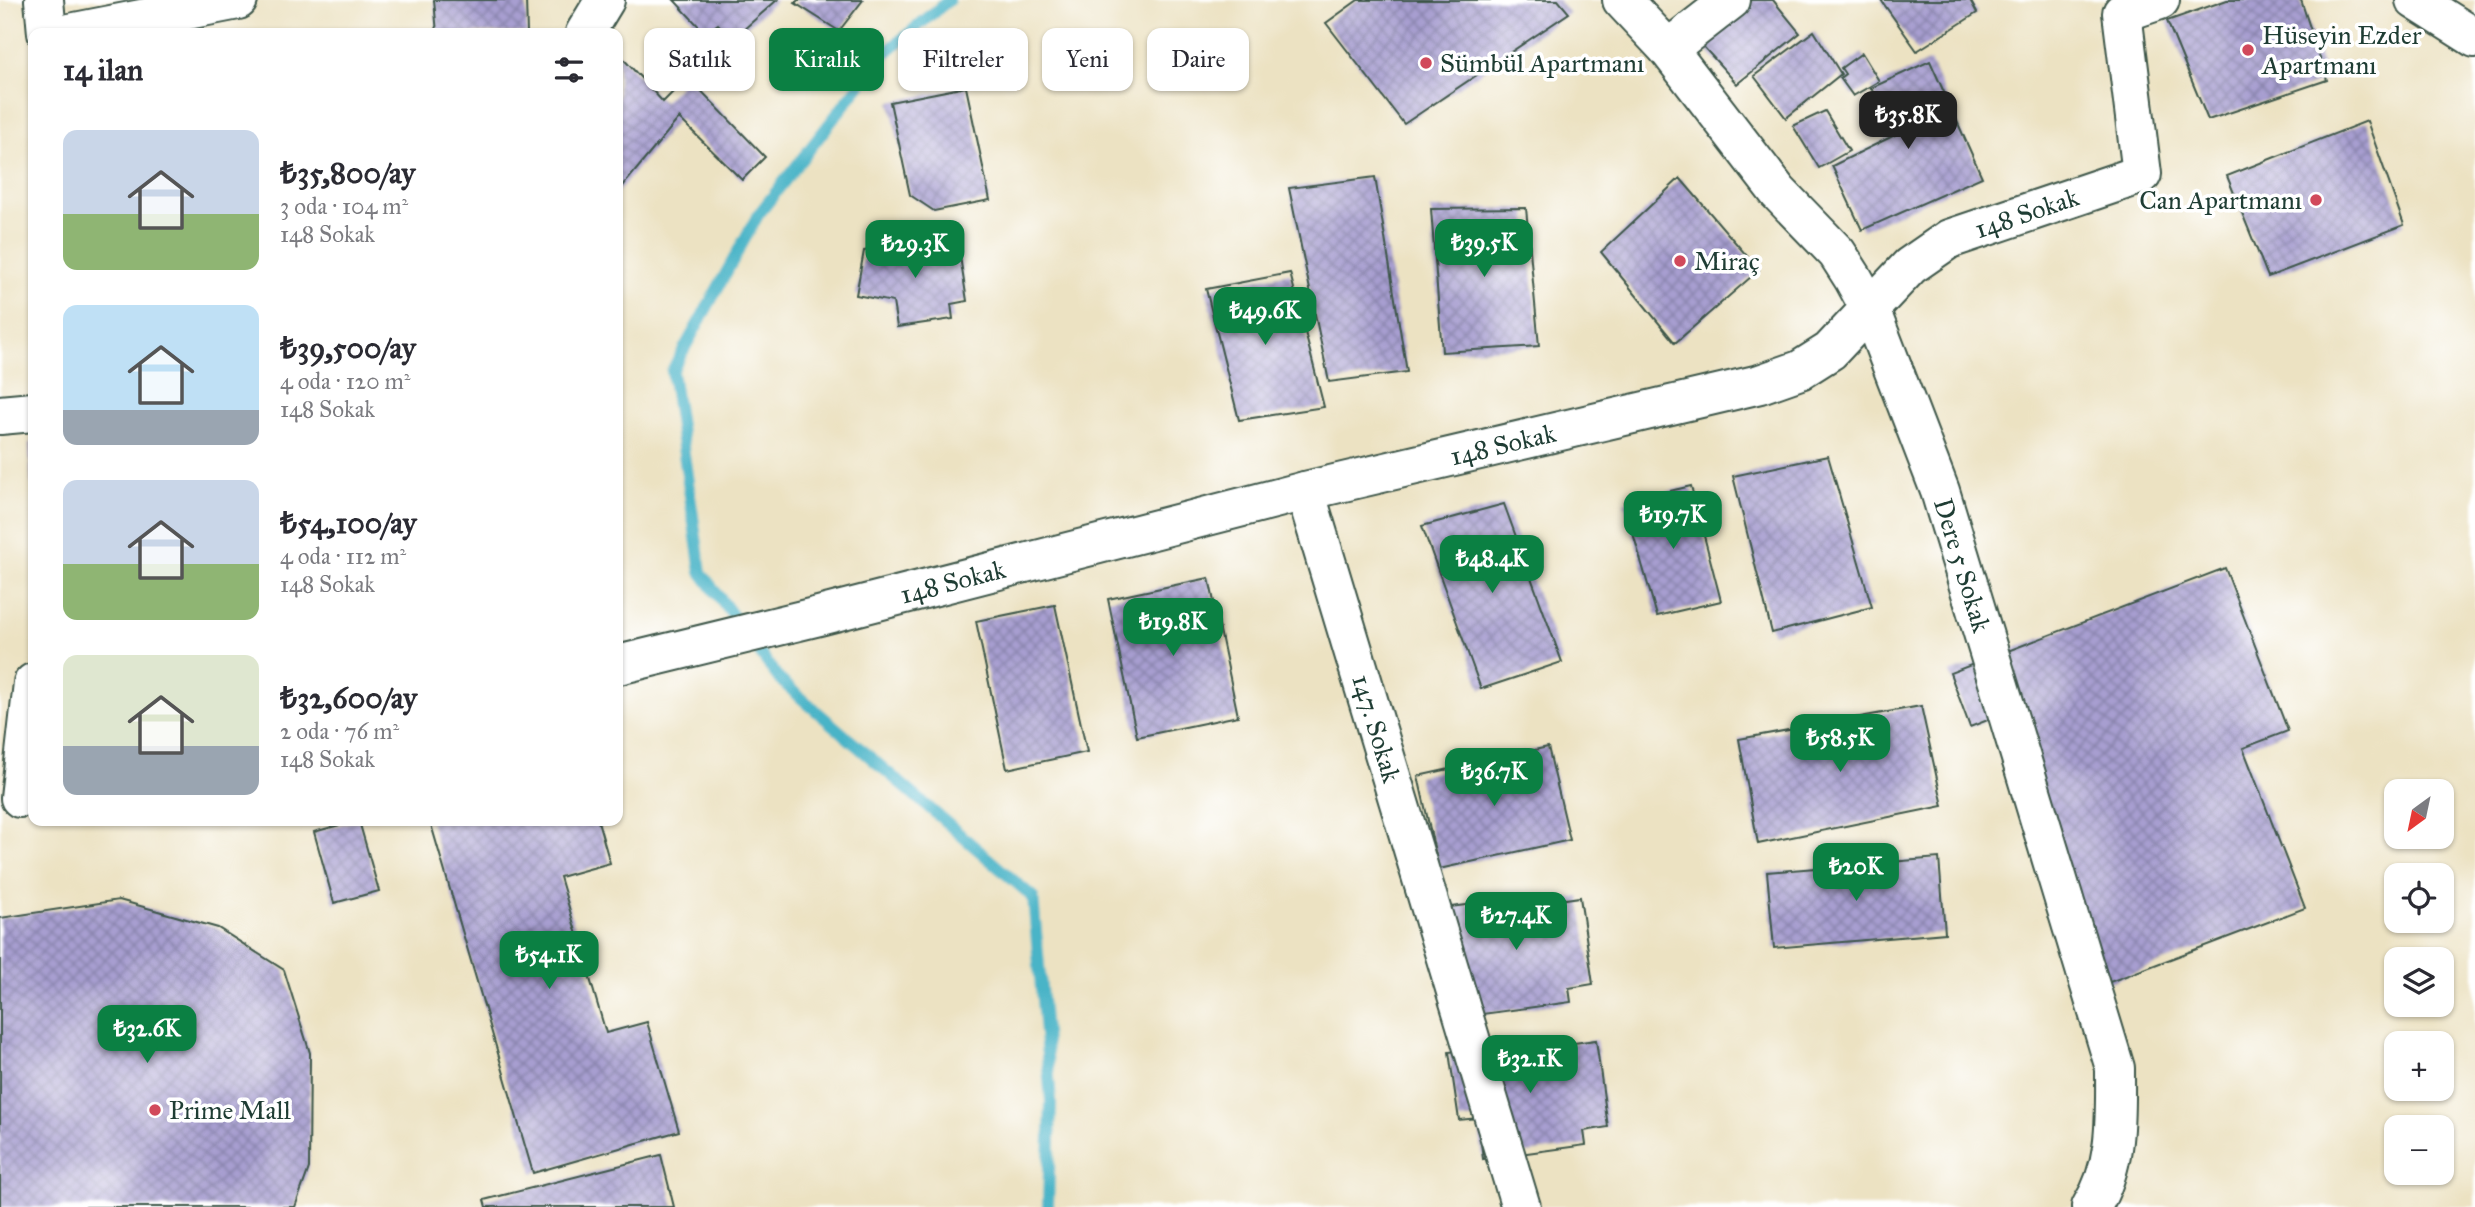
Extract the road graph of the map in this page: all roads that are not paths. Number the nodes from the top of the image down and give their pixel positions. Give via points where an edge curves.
1 (44, 0) edge
2 (238, 0) edge
3 (605, 0) edge
4 (1622, 0) edge
5 (1731, 0) edge
6 (2160, 0) edge
7 (2414, 0) edge
8 (47, 28) edge
9 (95, 28) edge
10 (588, 28) edge
11 (2475, 38) edge
12 (1668, 49) junction
13 (1870, 309) junction
14 (28, 412) edge
15 (0, 415) edge
16 (1305, 491) junction
17 (623, 664) edge
18 (28, 721) edge
19 (18, 800) edge
20 (1521, 1207) edge
21 (2091, 1207) edge

1 - 8 street
2 - 9 street
3 - 10 street
4 - 12 street, Dere 5 Sokak
5 - 12 street
6 - 13 street, 148 Sokak via 2122,13 2142,174 1949,239 1910,266
7 - 11 street
12 - 13 street, Dere 5 Sokak via 1778,192 1837,253
13 - 16 street, 148 Sokak via 1830,351 1800,370 1760,384
13 - 21 street, Dere 5 Sokak via 1940,491 2115,1068 2112,1156
14 - 15 street
16 - 17 street, 148 Sokak
16 - 20 street, 147. Sokak
18 - 19 street

